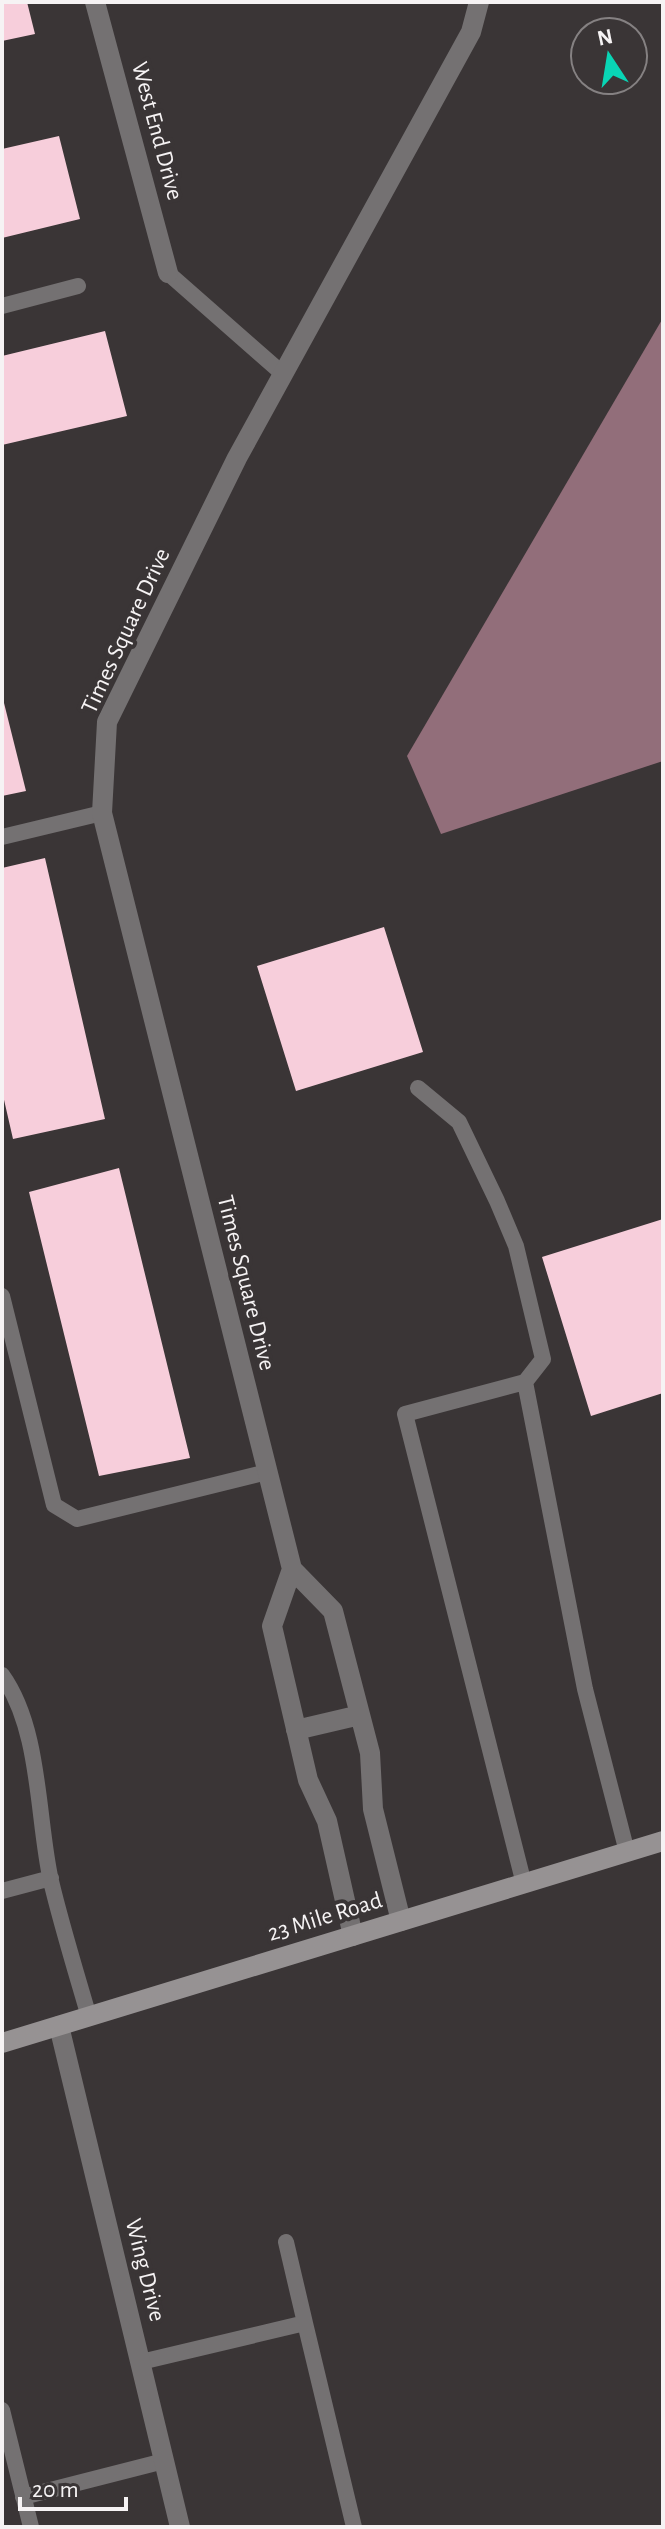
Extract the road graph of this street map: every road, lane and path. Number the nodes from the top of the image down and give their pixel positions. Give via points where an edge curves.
1 (97, 2) edge
2 (479, 2) edge
3 (168, 273) joint
4 (78, 286) dead end
5 (2, 306) edge
6 (283, 374) junction
7 (102, 813) junction
8 (2, 837) edge
9 (418, 1088) dead end
10 (2, 1296) edge
11 (525, 1382) junction
12 (267, 1472) junction
13 (292, 1569) junction
14 (2, 1675) edge
15 (360, 1715) junction
16 (296, 1730) junction
17 (663, 1841) edge
18 (627, 1852) junction
19 (51, 1878) junction
20 (524, 1884) junction
21 (2, 1891) edge
22 (401, 1921) junction
23 (353, 1936) junction
24 (89, 2017) junction
25 (59, 2026) junction
26 (2, 2043) edge
27 (286, 2242) dead end
28 (305, 2323) junction
29 (141, 2362) junction
30 (2, 2410) edge
31 (164, 2461) junction
32 (23, 2497) junction
33 (31, 2527) edge
34 (180, 2527) edge
35 (354, 2527) edge

1 - 3 street, West End Drive
2 - 6 street, Times Square Drive via 471,32
3 - 6 lane
4 - 5 lane
6 - 7 street, Times Square Drive via 107,722
7 - 8 lane
7 - 12 street, Times Square Drive
9 - 11 lane via 459,1122 516,1246 543,1359
10 - 12 lane via 54,1505 77,1519
11 - 18 lane via 585,1689
11 - 20 lane via 405,1414
12 - 13 street, Times Square Drive
13 - 15 street, Times Square Drive via 333,1611
13 - 16 street via 272,1626
14 - 19 lane via 13,1690 40,1789
15 - 16 street
15 - 22 street, Times Square Drive via 370,1753 373,1809
16 - 23 street via 308,1780 327,1821
17 - 18 main road, 23 Mile Road
18 - 20 main road, 23 Mile Road
19 - 21 lane
19 - 24 lane
20 - 22 main road, 23 Mile Road
22 - 23 main road, 23 Mile Road
23 - 24 main road, 23 Mile Road
24 - 25 main road, 23 Mile Road
25 - 26 main road, 23 Mile Road
25 - 29 street, Wing Drive
27 - 28 lane
28 - 29 lane
28 - 35 lane
29 - 31 street, Wing Drive
30 - 32 lane
31 - 32 lane
31 - 34 street, Wing Drive
32 - 33 lane

